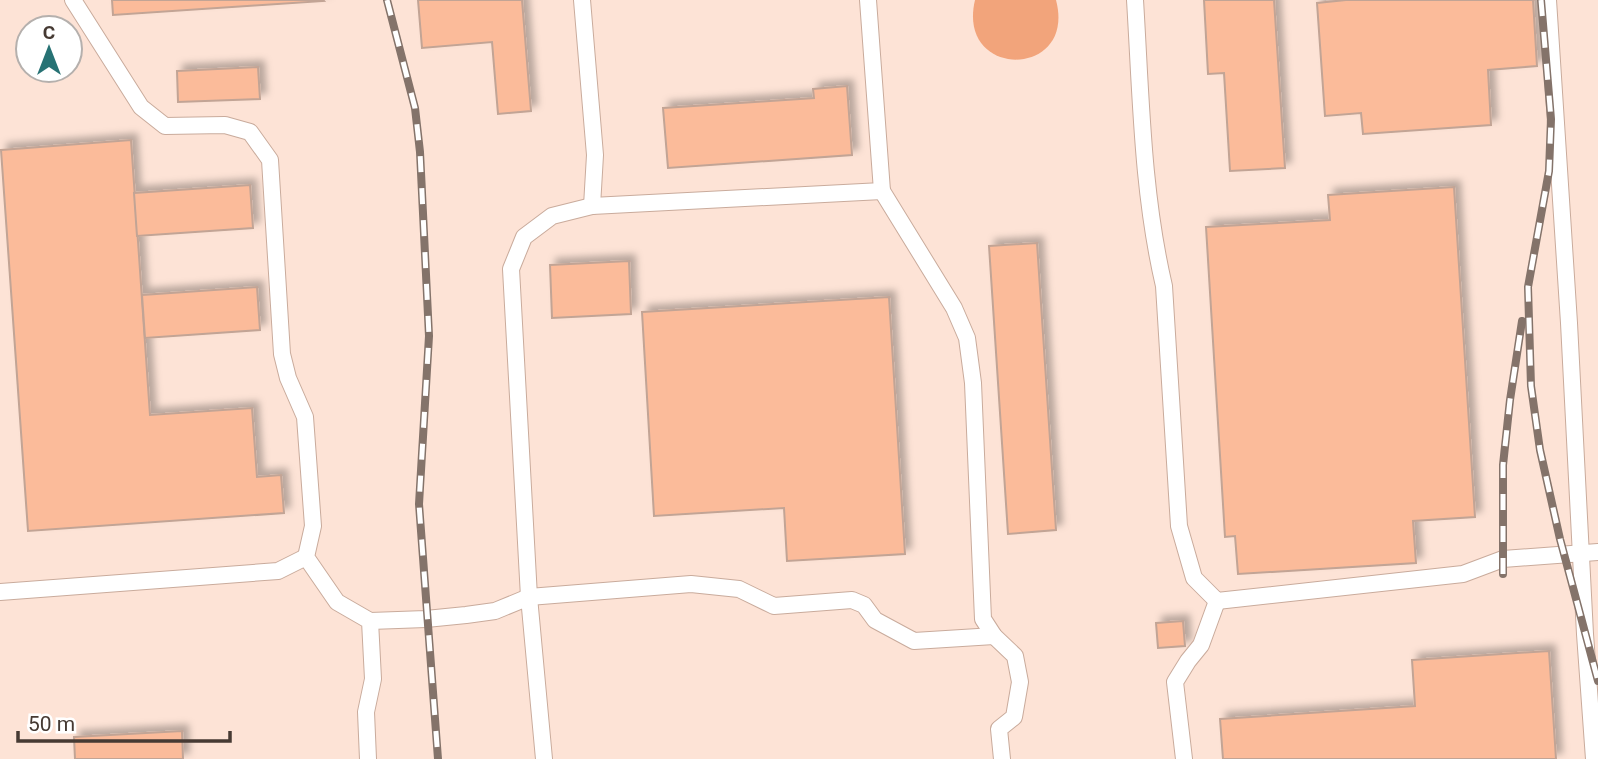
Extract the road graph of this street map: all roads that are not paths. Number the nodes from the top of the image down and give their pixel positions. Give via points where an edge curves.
1 (74, 0) edge
2 (582, 0) edge
3 (868, 0) edge
4 (1135, 0) edge
5 (1548, 0) edge
6 (882, 191) junction
7 (592, 206) junction
8 (1598, 552) edge
9 (1580, 554) junction
10 (306, 557) junction
11 (0, 592) edge
12 (530, 597) junction
13 (1217, 601) junction
14 (370, 621) junction
15 (994, 636) junction
16 (368, 759) edge
17 (544, 759) edge
18 (1002, 759) edge
19 (1184, 759) edge
20 (1594, 759) edge

1 - 10 lane via 141,107 165,126 225,125 250,132 270,160 282,354 305,417 313,526
2 - 7 lane via 595,155
3 - 6 lane
4 - 13 lane via 1148,202 1164,286 1179,526 1194,578
5 - 9 lane
6 - 7 lane
6 - 15 lane via 954,308 967,338 983,619
7 - 12 lane via 552,216 524,237 511,269
8 - 9 lane
9 - 13 lane via 1503,559 1463,574
9 - 20 lane
10 - 11 lane via 278,571
10 - 14 lane via 337,602
12 - 14 lane via 495,611
12 - 15 lane via 691,584 739,589 774,606 852,600 875,620 914,641
12 - 17 lane
13 - 19 lane via 1201,645 1175,682
14 - 16 lane via 373,679 366,712
15 - 18 lane via 1015,656 1020,682 1014,717 999,729

